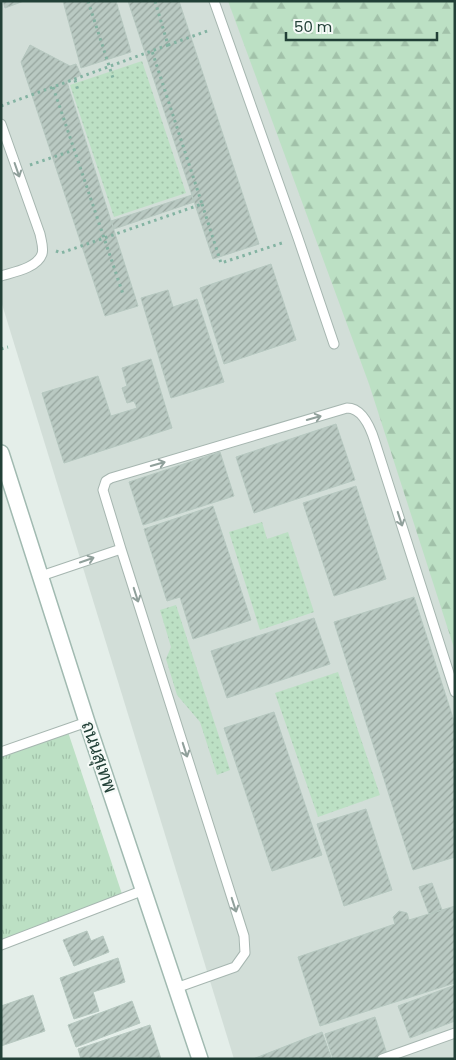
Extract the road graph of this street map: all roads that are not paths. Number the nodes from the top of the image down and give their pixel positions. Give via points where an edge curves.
1 (214, 1) edge
2 (1, 124) edge
3 (1, 276) edge
4 (334, 344) dead end
5 (1, 454) edge
6 (121, 549) junction
7 (41, 576) junction
8 (455, 692) edge
9 (87, 722) junction
10 (1, 752) edge
11 (144, 890) junction
12 (1, 945) edge
13 (176, 988) junction
14 (455, 1033) edge
15 (200, 1059) edge
16 (382, 1059) edge

1 - 4 lane
2 -> 3 lane via 42,246 38,261
5 - 7 main road, ถนนสุเทพ
7 -> 6 lane
6 -> 8 lane via 103,493 103,486 111,478 337,411 356,410 373,436
6 -> 13 lane via 244,936 245,953 235,967
7 - 9 main road, ถนนสุเทพ
9 - 10 lane
9 - 11 main road, ถนนสุเทพ
11 - 12 lane
11 - 13 main road, ถนนสุเทพ
13 - 15 main road, ถนนสุเทพ
14 - 16 lane

